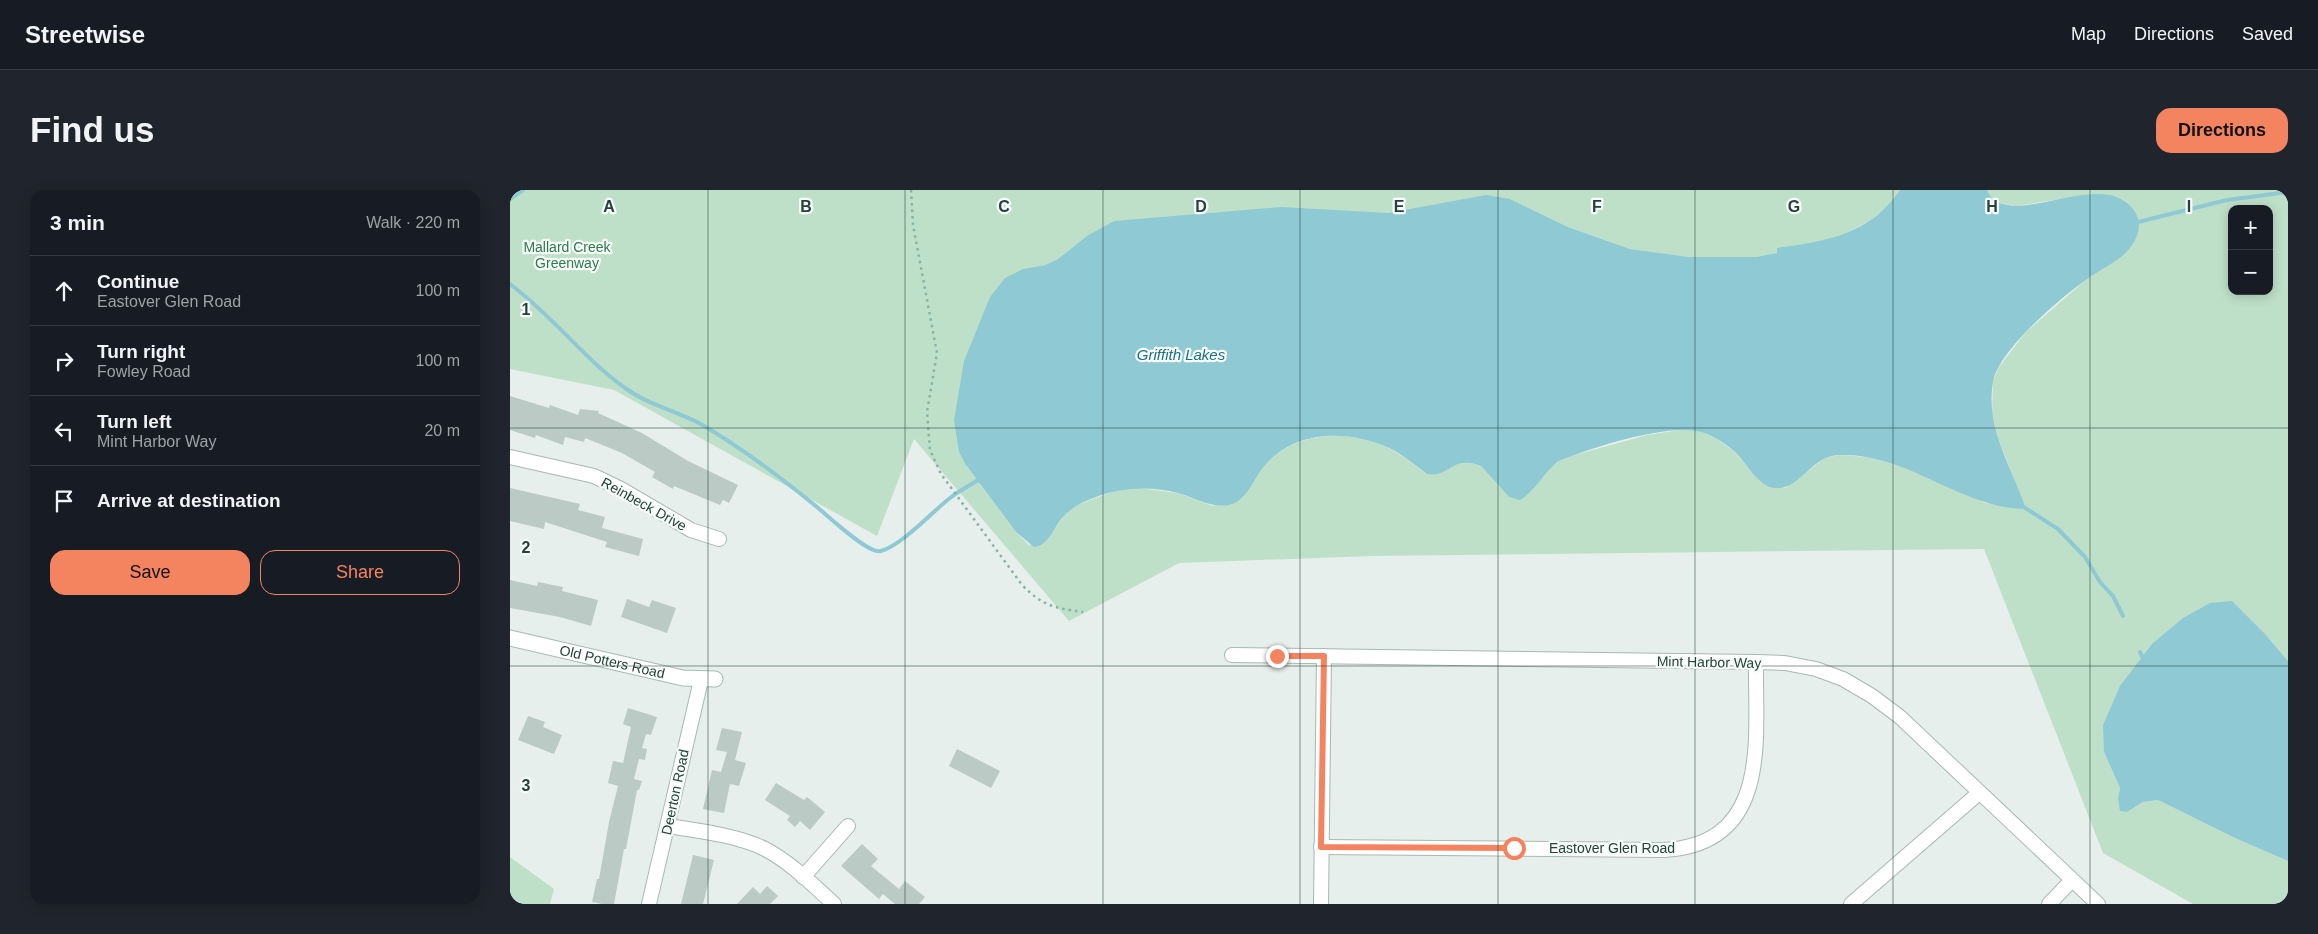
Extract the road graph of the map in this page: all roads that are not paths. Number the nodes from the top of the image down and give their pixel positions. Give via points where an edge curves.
1 (510, 457) edge
2 (719, 539) dead end
3 (510, 638) edge
4 (1232, 655) dead end
5 (1324, 656) junction
6 (1756, 662) junction
7 (708, 680) joint
8 (1979, 794) junction
9 (668, 826) junction
10 (848, 826) dead end
11 (1321, 847) junction
12 (804, 877) junction
13 (2072, 880) junction
14 (649, 904) edge
15 (834, 904) edge
16 (1320, 904) edge
17 (1851, 904) edge
18 (2049, 904) edge
19 (2098, 904) edge

1 - 2 street, Reinbeck Drive via 594,476 692,530
3 - 7 street, Old Potters Road via 683,678
4 - 5 street, Mint Harbor Way
5 - 6 street, Mint Harbor Way
5 - 11 street
6 - 8 street, Mint Harbor Way via 1812,668 1857,686 1900,717
6 - 11 street, Eastover Glen Road via 1755,762 1751,784 1742,806 1728,824 1698,844 1664,850
7 - 9 street, Deerton Road
8 - 13 street, Mint Harbor Way
8 - 17 street
9 - 12 street via 754,845
9 - 14 street, Deerton Road
10 - 12 street
11 - 16 street
12 - 15 street
13 - 18 street
13 - 19 street, Mint Harbor Way

